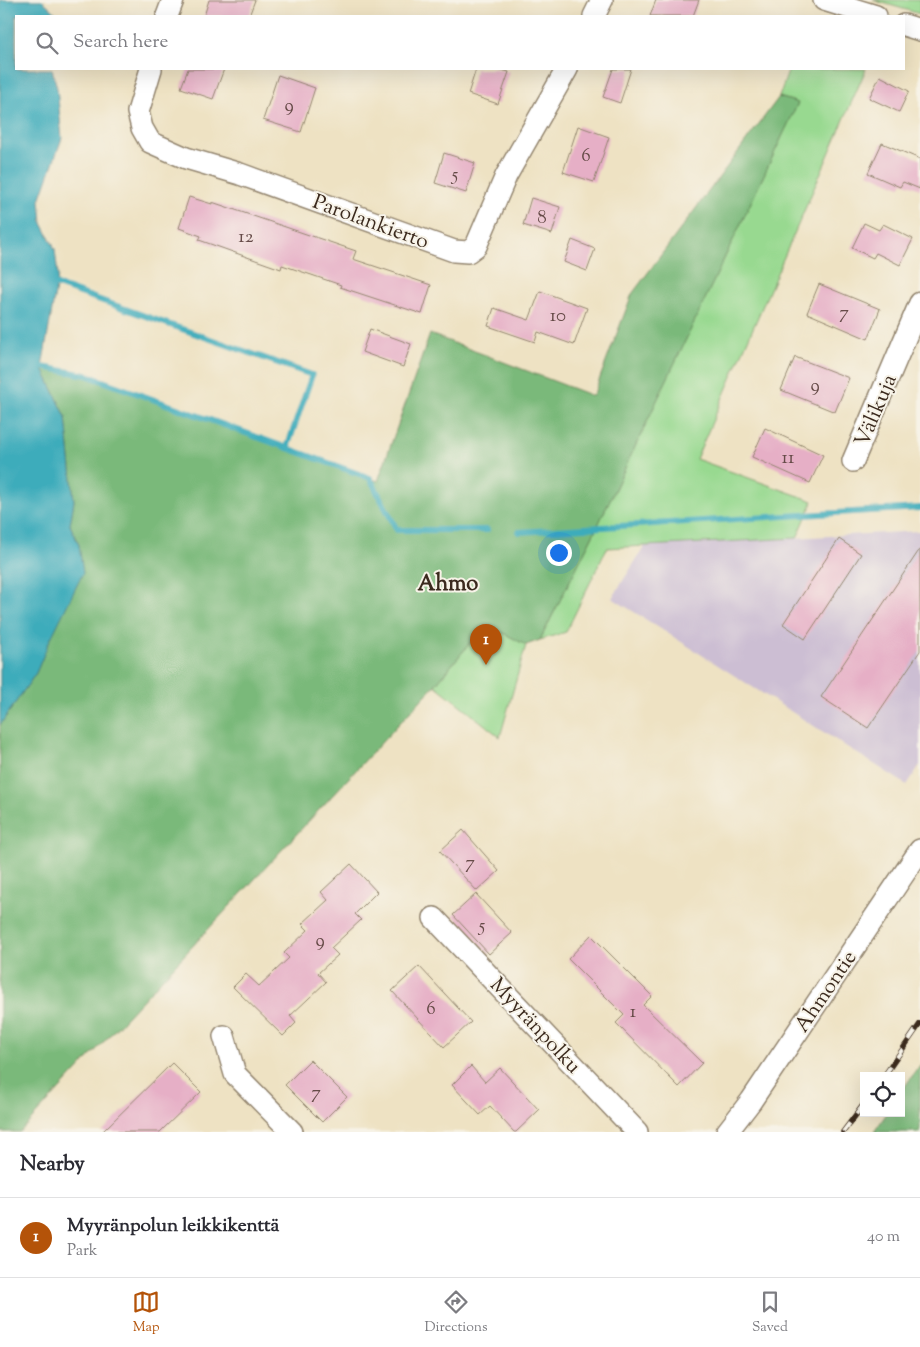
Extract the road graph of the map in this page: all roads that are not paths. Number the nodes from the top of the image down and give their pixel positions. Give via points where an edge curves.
1 (173, 0) edge
2 (602, 0) edge
3 (824, 0) edge
4 (168, 15) edge
5 (594, 15) edge
6 (873, 15) edge
7 (905, 25) edge
8 (920, 30) edge
9 (151, 70) edge
10 (566, 70) edge
11 (920, 303) edge
12 (853, 461) dead end
13 (920, 850) edge
14 (434, 918) dead end
15 (224, 1036) dead end
16 (292, 1132) edge
17 (637, 1132) edge
18 (727, 1132) edge

1 - 4 street
2 - 5 street
3 - 6 street
7 - 8 street
9 - 10 street, Parolankierto via 138,112 150,142 186,158 249,177 454,251 468,252 476,246 506,176
11 - 12 street, Välikuja
13 - 18 street, Ahmontie via 751,1102
14 - 17 street, Myyränpolku
15 - 16 street via 235,1074

